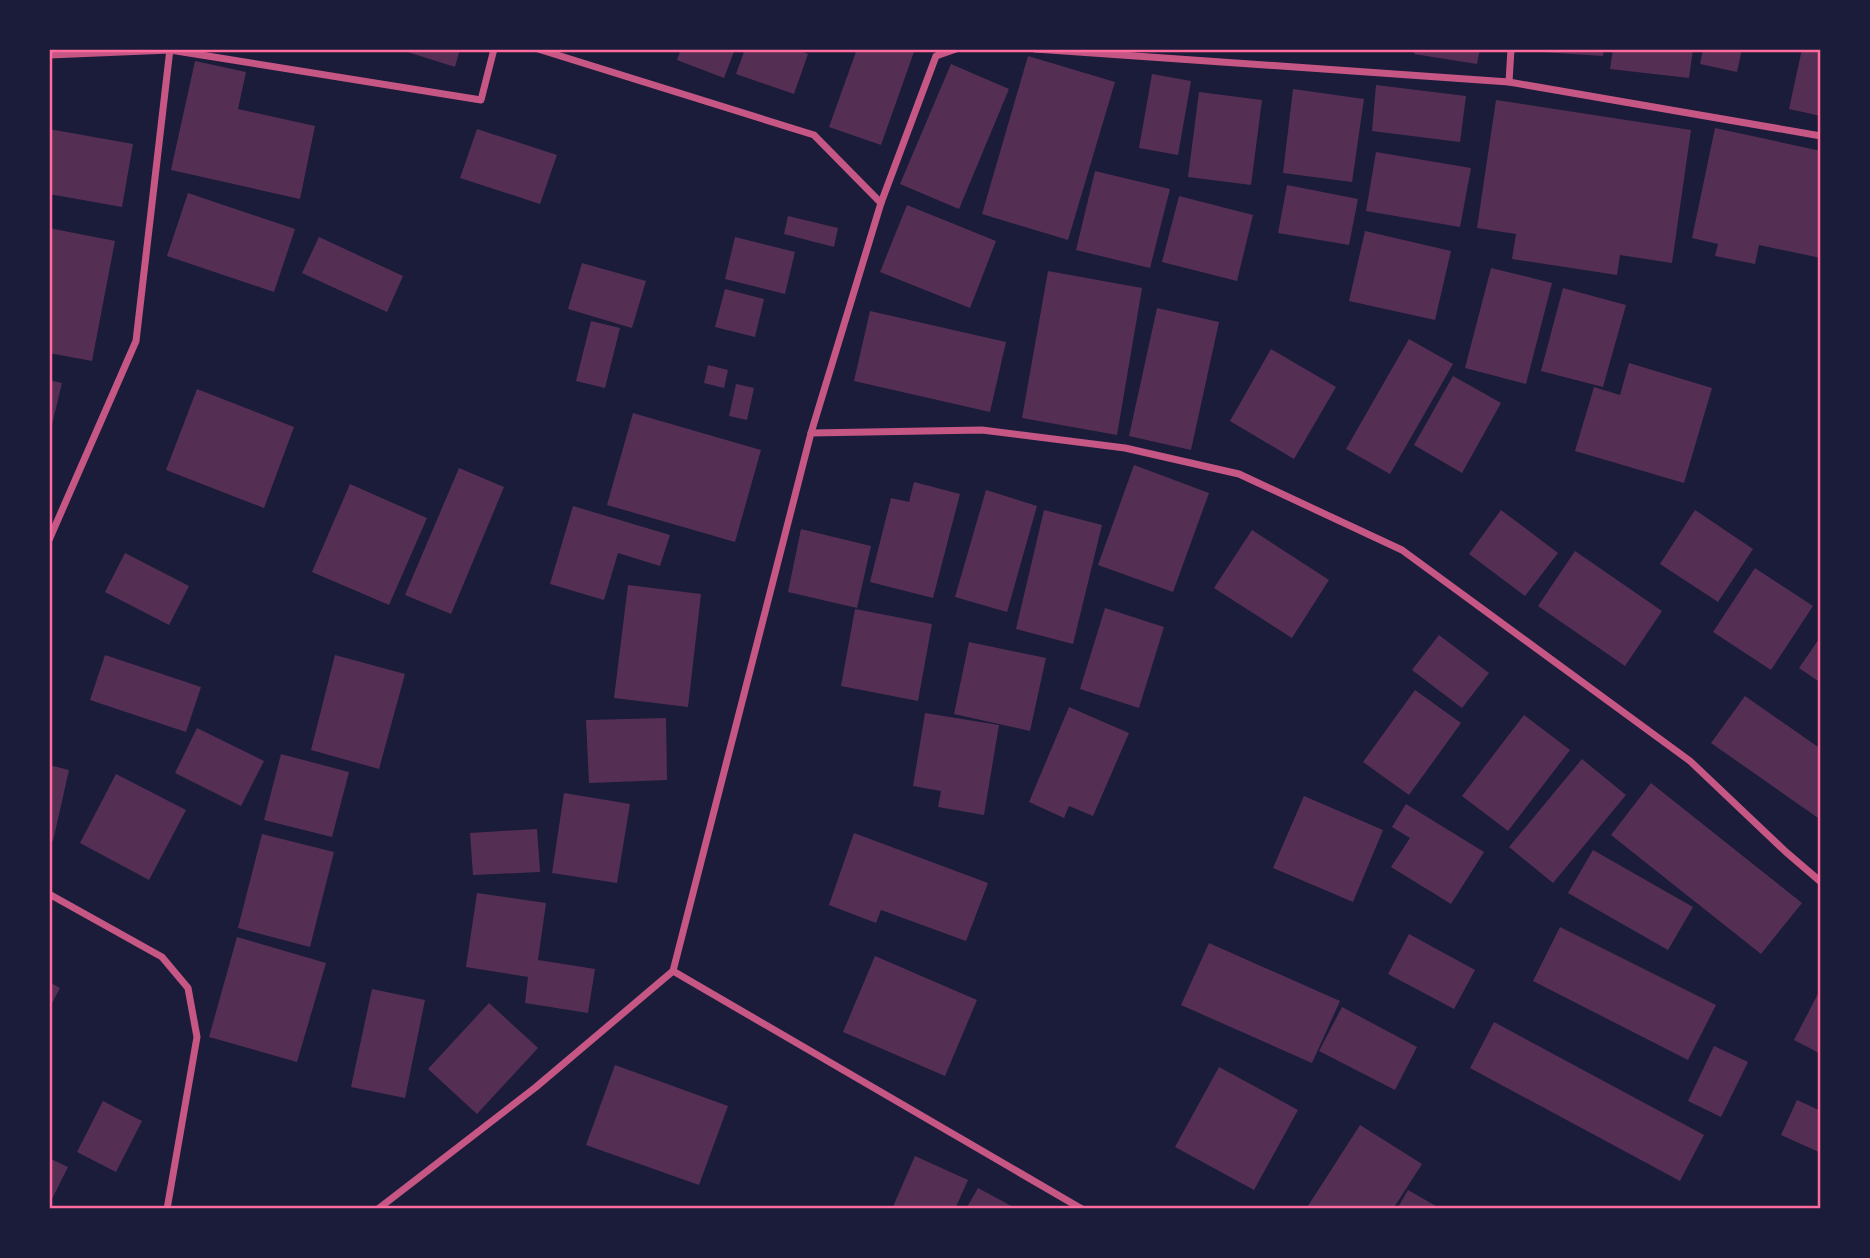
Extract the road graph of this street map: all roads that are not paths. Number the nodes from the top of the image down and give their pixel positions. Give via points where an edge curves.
1 (494, 49) edge
2 (538, 49) edge
3 (956, 49) edge
4 (1035, 49) edge
5 (1511, 49) edge
6 (170, 50) edge
7 (49, 55) edge
8 (1509, 82) junction
9 (1821, 136) edge
10 (881, 203) junction
11 (811, 433) junction
12 (49, 540) edge
13 (1821, 882) edge
14 (49, 894) edge
15 (673, 971) junction
16 (167, 1209) edge
17 (378, 1209) edge
18 (1082, 1209) edge

1 - 6 street via 481,100
2 - 10 street via 814,135
3 - 10 street via 936,56
4 - 8 street
5 - 8 street
6 - 7 street
6 - 12 street via 136,341
8 - 9 street
10 - 11 street
11 - 13 street via 982,430 1125,448 1239,474 1402,550 1690,761
11 - 15 street
14 - 16 street via 162,957 188,988 197,1037
15 - 17 street via 536,1087
15 - 18 street

